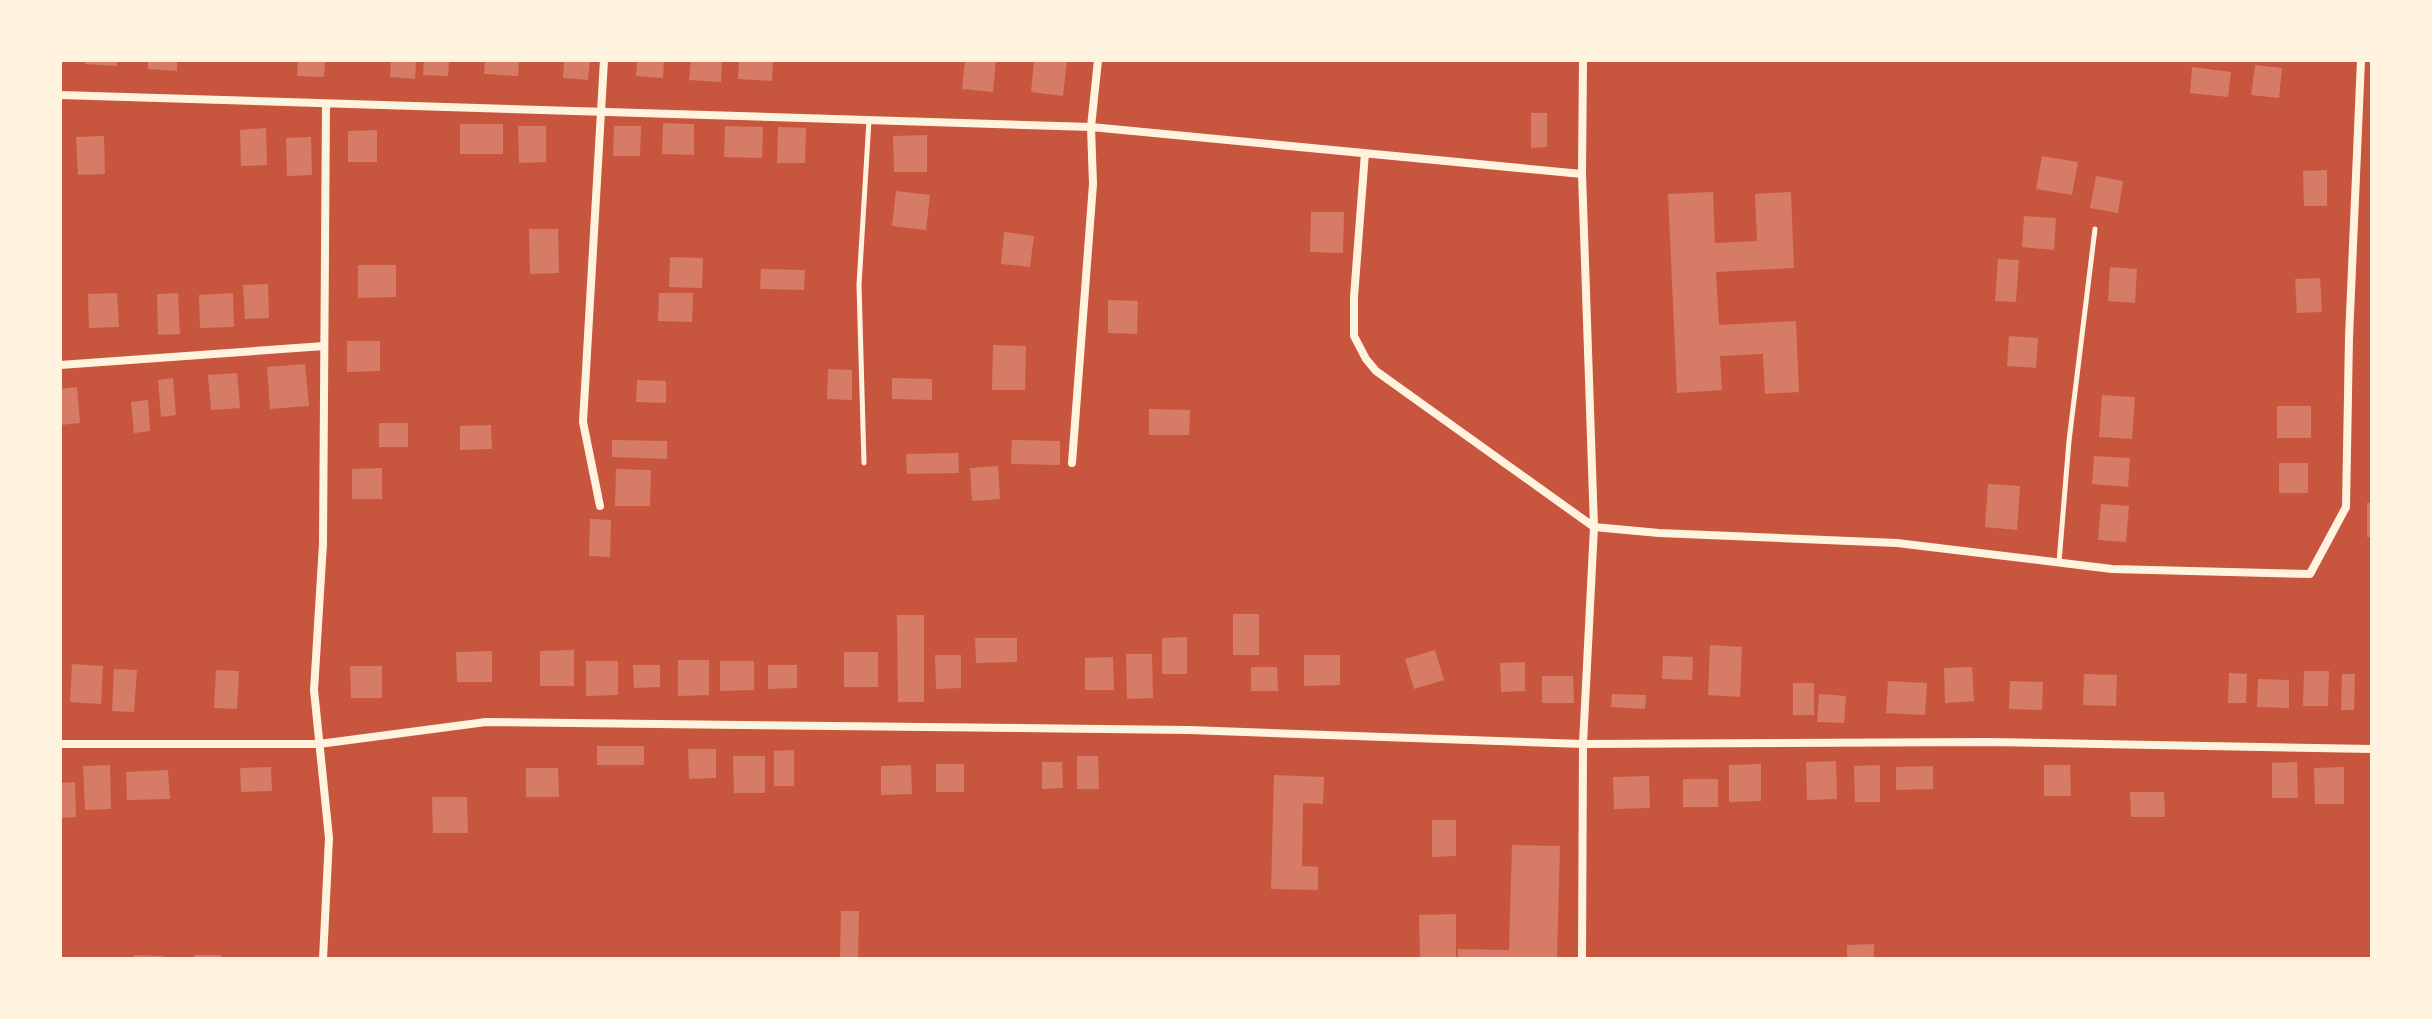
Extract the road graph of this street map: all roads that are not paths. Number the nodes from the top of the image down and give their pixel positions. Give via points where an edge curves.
1 (604, 60) edge
2 (1098, 60) edge
3 (1583, 60) edge
4 (2361, 60) edge
5 (60, 95) edge
6 (326, 104) junction
7 (599, 112) junction
8 (869, 120) junction
9 (1091, 127) junction
10 (1365, 153) junction
11 (1582, 174) junction
12 (2095, 229) dead end
13 (324, 346) junction
14 (60, 365) edge
15 (864, 463) dead end
16 (1072, 463) dead end
17 (600, 506) dead end
18 (1594, 527) junction
19 (2059, 562) junction
20 (60, 744) edge
21 (319, 744) junction
22 (1583, 744) junction
23 (2372, 749) edge
24 (323, 959) edge
25 (1582, 959) edge

1 - 7 street
2 - 9 street
3 - 11 street
4 - 19 street via 2346,507 2310,574 2112,569
5 - 6 street
6 - 7 street
6 - 13 street
7 - 8 street
7 - 17 street via 583,422
8 - 9 street
8 - 15 lane via 859,285
9 - 10 street
9 - 16 street via 1093,184
10 - 11 street
10 - 18 street via 1354,336 1366,359
11 - 18 street
12 - 19 lane
13 - 14 street
13 - 21 street via 323,544 314,690
18 - 19 street via 1897,543
18 - 22 street
20 - 21 street
21 - 22 street via 486,722 1189,730
21 - 24 street via 329,838
22 - 23 street via 1987,742
22 - 25 street

